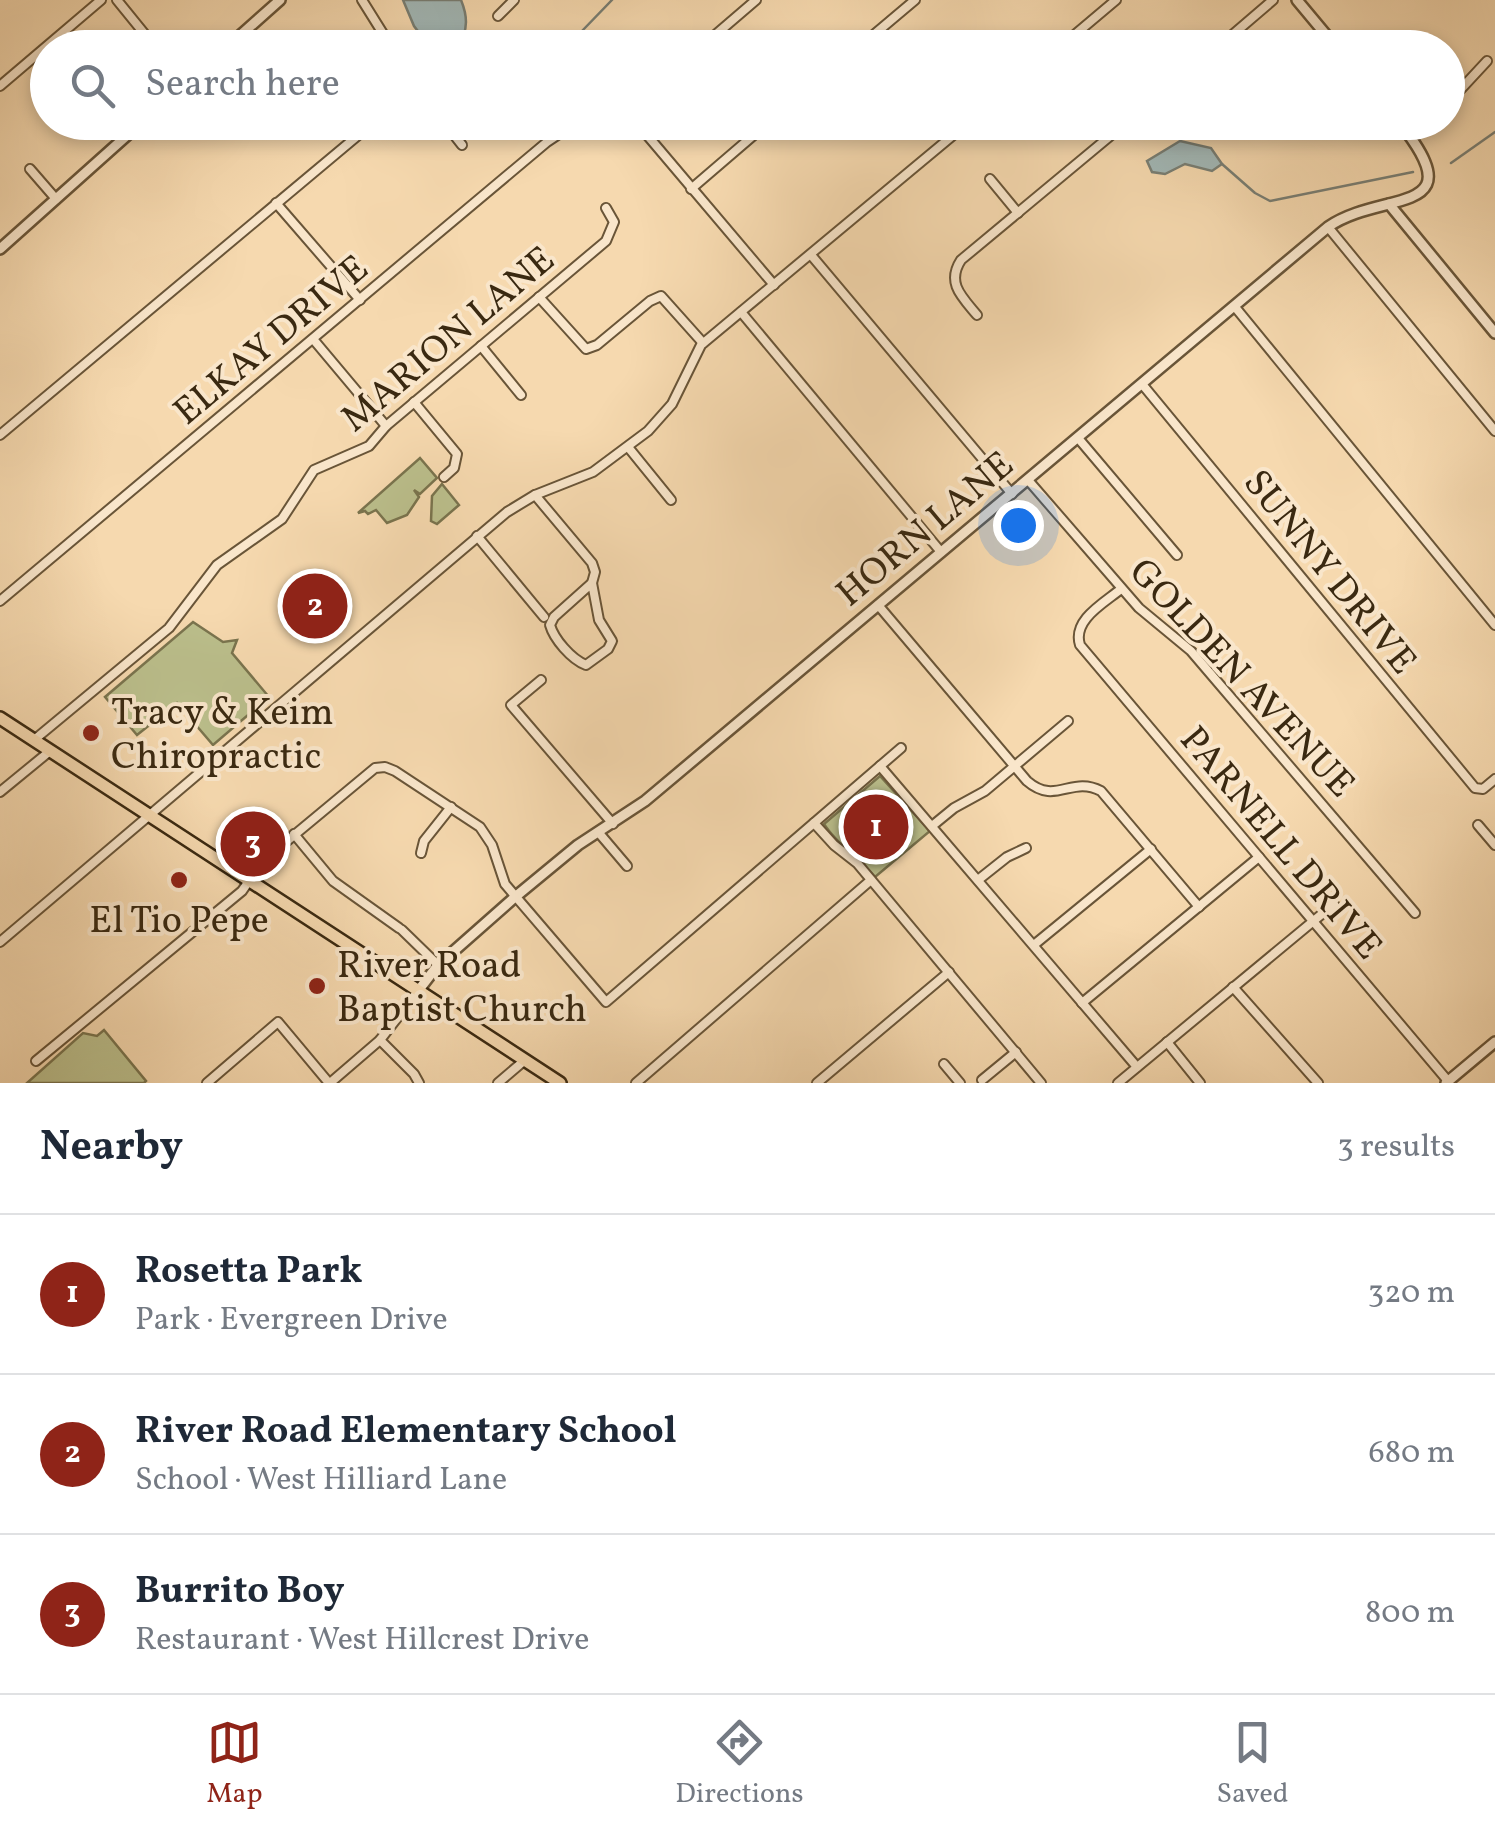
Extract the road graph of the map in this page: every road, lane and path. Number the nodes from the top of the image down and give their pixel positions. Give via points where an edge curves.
1 (101, 0) edge
2 (117, 0) edge
3 (362, 0) edge
4 (514, 0) edge
5 (756, 0) edge
6 (914, 0) edge
7 (1116, 0) edge
8 (1273, 0) edge
9 (1297, 0) edge
10 (274, 2) edge
11 (498, 16) dead end
12 (66, 30) edge
13 (141, 30) edge
14 (245, 30) edge
15 (381, 30) edge
16 (721, 30) edge
17 (879, 30) edge
18 (1080, 30) edge
19 (1238, 30) edge
20 (1321, 30) edge
21 (30, 60) edge
22 (1486, 60) dead end
23 (1465, 84) edge
24 (0, 86) edge
25 (122, 140) edge
26 (352, 140) edge
27 (458, 140) edge
28 (550, 140) edge
29 (651, 140) edge
30 (748, 140) edge
31 (947, 140) edge
32 (1105, 140) edge
33 (1412, 140) edge
34 (462, 145) dead end
35 (30, 169) dead end
36 (990, 179) dead end
37 (691, 188) junction
38 (56, 199) junction
39 (276, 202) junction
40 (1388, 204) junction
41 (606, 208) dead end
42 (1018, 213) junction
43 (1328, 227) junction
44 (0, 248) edge
45 (811, 255) junction
46 (774, 286) junction
47 (539, 297) junction
48 (360, 300) junction
49 (1235, 306) junction
50 (741, 312) junction
51 (977, 315) dead end
52 (1495, 334) edge
53 (313, 339) junction
54 (704, 343) junction
55 (480, 346) junction
56 (1142, 384) junction
57 (522, 395) dead end
58 (414, 402) junction
59 (386, 426) junction
60 (1495, 431) edge
61 (0, 435) edge
62 (1078, 438) junction
63 (628, 447) junction
64 (444, 477) dead end
65 (1028, 480) junction
66 (1012, 494) junction
67 (534, 496) junction
68 (672, 500) dead end
69 (477, 536) junction
70 (941, 552) junction
71 (1177, 556) dead end
72 (592, 583) junction
73 (1121, 588) junction
74 (0, 601) edge
75 (878, 605) junction
76 (544, 617) dead end
77 (1495, 624) edge
78 (541, 680) dead end
79 (0, 718) edge
80 (1068, 721) dead end
81 (34, 740) junction
82 (901, 748) dead end
83 (50, 751) junction
84 (880, 766) junction
85 (1014, 766) junction
86 (1495, 780) edge
87 (0, 792) edge
88 (451, 807) junction
89 (151, 817) junction
90 (814, 823) junction
91 (614, 824) junction
92 (1478, 824) dead end
93 (932, 826) junction
94 (598, 833) junction
95 (294, 834) junction
96 (1495, 845) edge
97 (1026, 848) dead end
98 (1151, 848) junction
99 (421, 853) dead end
100 (1259, 857) junction
101 (628, 866) dead end
102 (871, 880) junction
103 (978, 880) junction
104 (250, 881) junction
105 (515, 897) junction
106 (1334, 904) dead end
107 (1200, 906) junction
108 (1415, 914) dead end
109 (1313, 921) junction
110 (0, 942) edge
111 (1036, 944) junction
112 (438, 964) junction
113 (948, 972) junction
114 (1234, 987) junction
115 (418, 991) junction
116 (1082, 1003) junction
117 (380, 1040) junction
118 (1166, 1042) junction
119 (1495, 1042) edge
120 (1016, 1052) junction
121 (525, 1060) junction
122 (36, 1061) dead end
123 (944, 1064) dead end
124 (1137, 1067) junction
125 (982, 1080) dead end
126 (1447, 1082) edge
127 (207, 1083) edge
128 (329, 1083) edge
129 (419, 1083) edge
130 (498, 1083) edge
131 (560, 1083) edge
132 (636, 1083) edge
133 (817, 1083) edge
134 (960, 1083) edge
135 (1042, 1083) edge
136 (1118, 1083) edge
137 (1200, 1083) edge
138 (1318, 1083) edge

1 - 12 street
2 - 13 street
3 - 15 street
4 - 11 street
5 - 16 street
6 - 17 street
7 - 18 street
8 - 19 street
9 - 20 street
10 - 14 street
21 - 24 street
22 - 23 street
25 - 38 street
26 - 39 street
27 - 34 street
28 - 48 street, ELKAY DRIVE
29 - 37 street
30 - 37 street
31 - 45 street
32 - 42 street
33 - 40 street, HORN LANE via 1430,180 1422,192
35 - 38 street
36 - 42 street
37 - 46 street
38 - 44 street
39 - 48 street
39 - 61 street
40 - 43 street, HORN LANE
40 - 52 street
41 - 47 street, MARION LANE via 614,222 609,237
42 - 51 street via 955,270 956,289
43 - 49 street, HORN LANE
43 - 60 street
45 - 46 street
45 - 66 street
46 - 50 street
47 - 54 street via 586,352 664,293
47 - 55 street, MARION LANE
48 - 53 street, ELKAY DRIVE
49 - 56 street, HORN LANE
49 - 77 street
50 - 54 street
50 - 70 street
53 - 59 street
53 - 74 street, ELKAY DRIVE
54 - 63 street via 668,411
55 - 57 street
55 - 58 street, MARION LANE
56 - 62 street, HORN LANE
56 - 86 street, SUNNY DRIVE via 1480,790
58 - 59 street, MARION LANE
58 - 64 street via 456,454
59 - 81 street, MARION LANE via 369,446 314,470 282,519 217,565 169,628
62 - 65 street, HORN LANE
62 - 71 street
63 - 67 street via 583,478
63 - 68 street
65 - 66 street, HORN LANE
65 - 73 street, GOLDEN AVENUE
66 - 70 street, HORN LANE
67 - 69 street
67 - 72 street via 592,563
69 - 76 street
69 - 89 street
70 - 75 street, HORN LANE
72 - 72 street via 599,620 612,641 586,665 550,624
73 - 100 street, PARNELL DRIVE via 1085,619 1077,636 1083,649
73 - 108 street, GOLDEN AVENUE via 1191,650
75 - 85 street
75 - 91 street, HORN LANE
78 - 91 street via 511,705
79 - 81 main road
80 - 85 street
81 - 83 main road
82 - 84 street
83 - 87 street
83 - 89 main road
84 - 90 street
84 - 93 street
85 - 93 street
85 - 98 street via 1040,791 1094,787
88 - 95 street via 379,767
88 - 99 street
88 - 105 street via 485,833
89 - 104 main road
89 - 110 street
90 - 102 street
90 - 105 street via 606,1002
91 - 94 street, HORN LANE
92 - 96 street
93 - 103 street
94 - 101 street
94 - 105 street, HORN LANE
95 - 104 street
95 - 112 street via 333,881
97 - 103 street
98 - 107 street
98 - 111 street
100 - 107 street
100 - 109 street, PARNELL DRIVE
102 - 113 street
102 - 132 street
103 - 111 street
104 - 115 main road
104 - 122 street
105 - 112 street, HORN LANE
106 - 109 street
107 - 116 street
109 - 114 street
109 - 126 street, PARNELL DRIVE
111 - 116 street
112 - 115 street, HORN LANE
113 - 120 street
113 - 133 street
114 - 118 street
114 - 138 street
115 - 117 street
115 - 121 main road
116 - 124 street
117 - 128 street
117 - 129 street
118 - 124 street
118 - 137 street
119 - 126 street
120 - 125 street
120 - 135 street
121 - 130 street
121 - 131 main road
123 - 134 street
124 - 136 street
127 - 128 street via 278,1022

